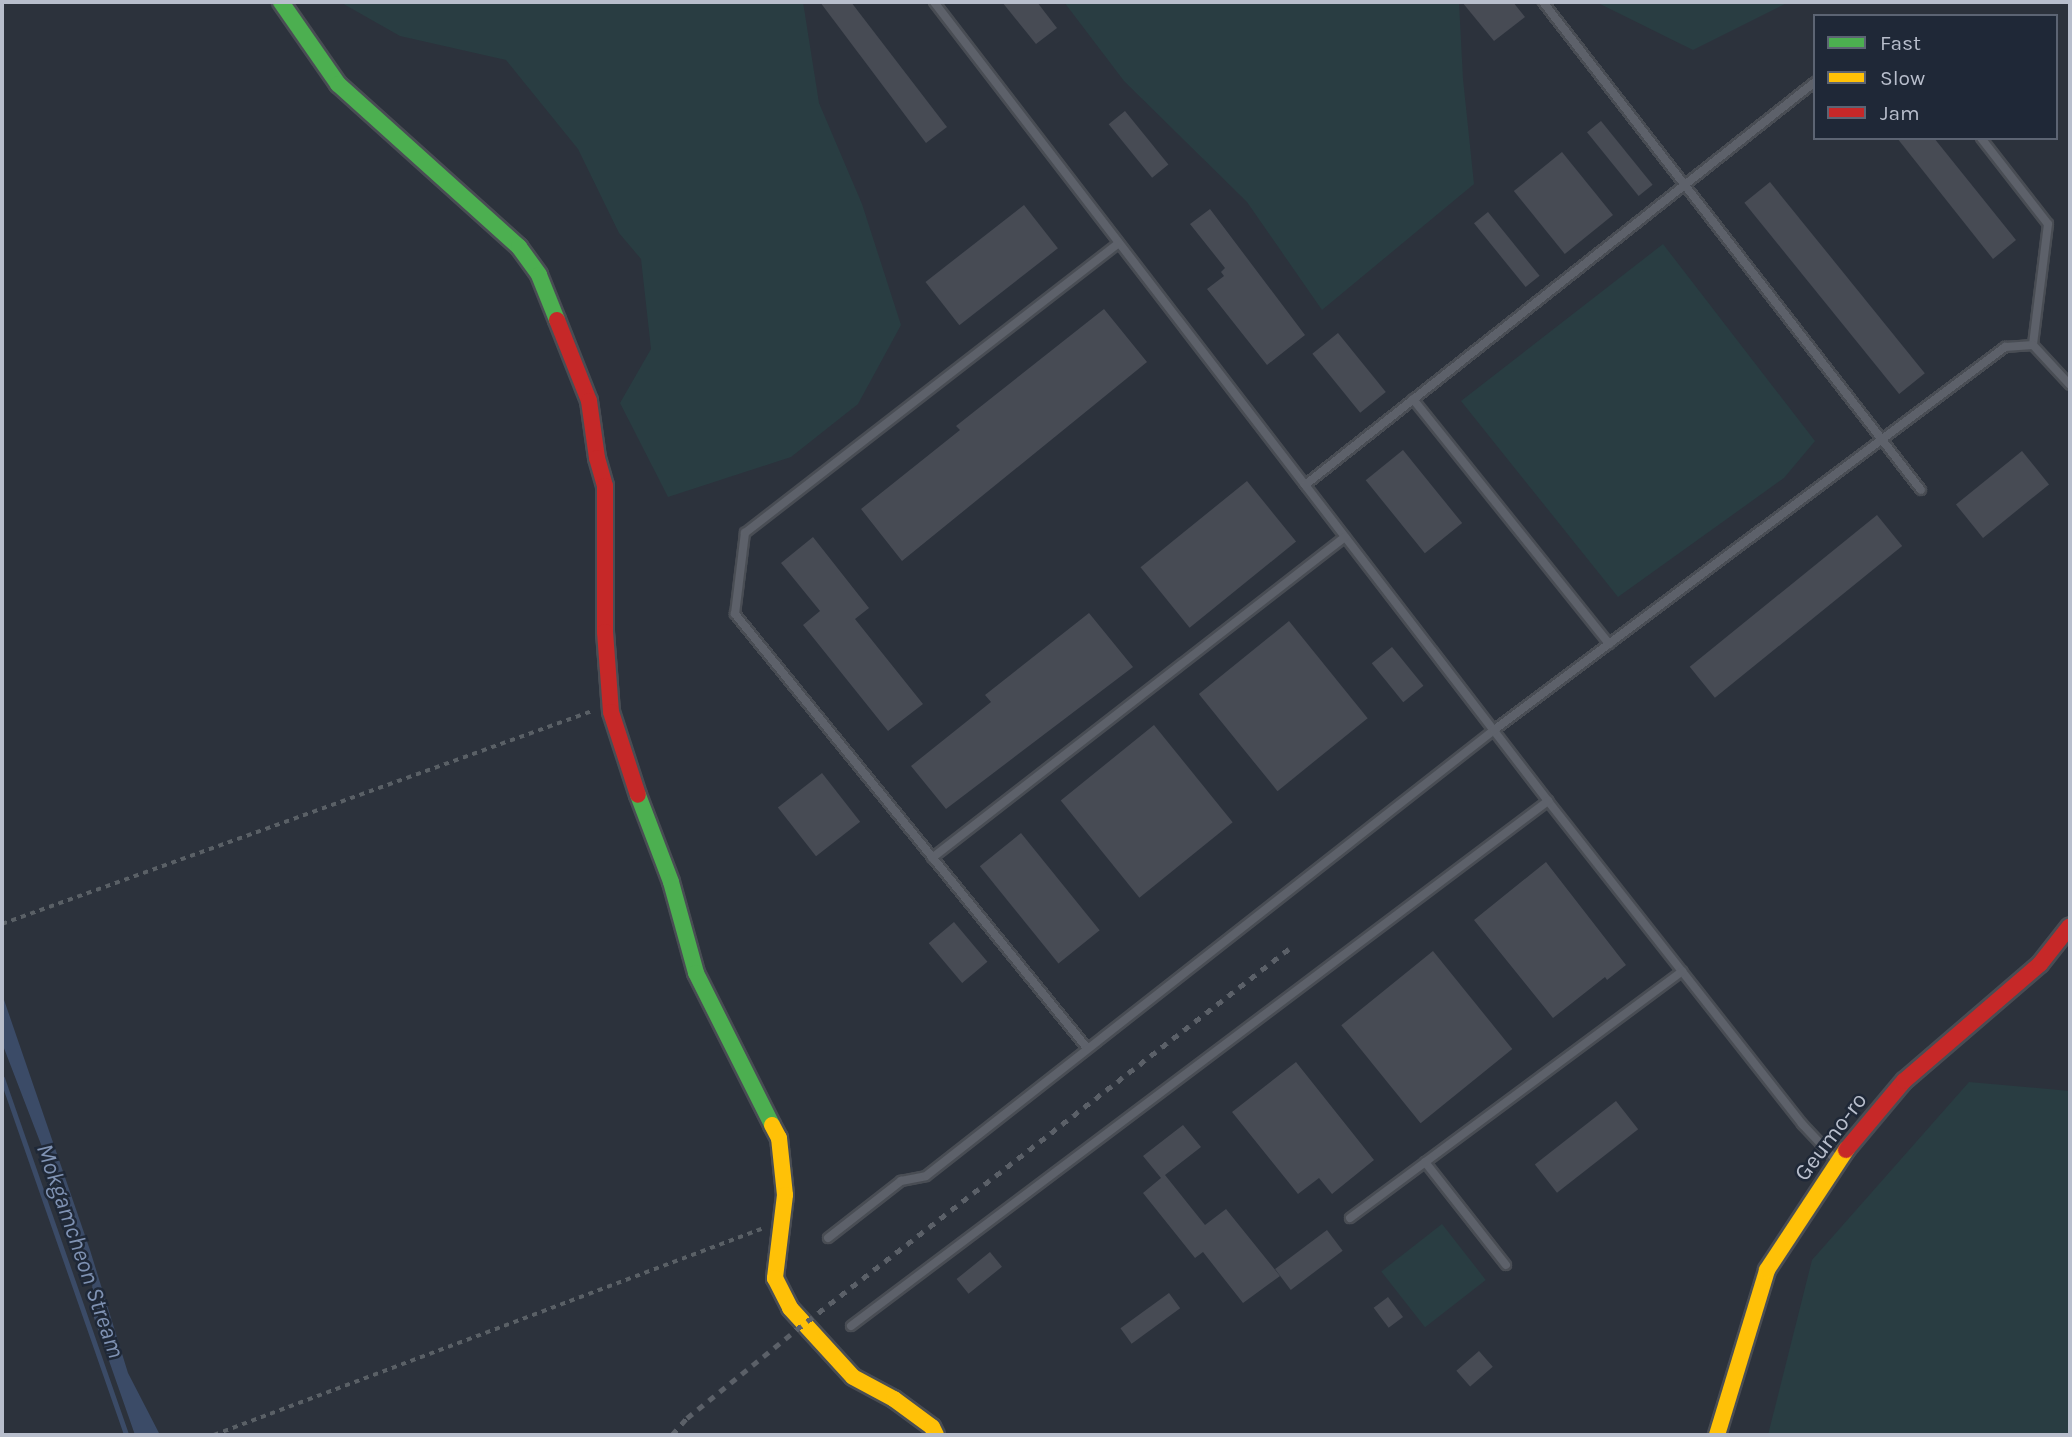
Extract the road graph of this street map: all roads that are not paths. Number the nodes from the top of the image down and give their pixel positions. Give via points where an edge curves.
1 (281, 2) edge
2 (934, 2) edge
3 (1543, 2) edge
4 (1813, 84) edge
5 (1983, 140) edge
6 (1684, 186) junction
7 (1119, 243) junction
8 (2034, 345) junction
9 (2070, 385) edge
10 (1413, 399) junction
11 (1883, 441) junction
12 (1305, 485) junction
13 (1921, 490) dead end
14 (1345, 537) junction
15 (1609, 644) junction
16 (1494, 730) junction
17 (1548, 801) junction
18 (932, 858) junction
19 (2070, 926) edge
20 (1682, 971) junction
21 (1087, 1048) junction
22 (1836, 1161) junction
23 (1425, 1162) junction
24 (1350, 1218) dead end
25 (828, 1238) dead end
26 (1506, 1265) dead end
27 (850, 1325) dead end
28 (936, 1435) edge
29 (1717, 1435) edge

1 - 28 street via 338,84 519,247 539,275 589,401 605,486 605,632 611,712 671,882 696,973 779,1138 785,1195 775,1278 790,1308 853,1377 894,1399
2 - 7 lane
3 - 6 lane
4 - 6 lane
5 - 8 lane via 2048,224
6 - 10 lane
6 - 11 lane
7 - 12 lane
7 - 18 lane via 745,533 735,614
8 - 9 lane
8 - 11 lane via 2005,347
10 - 12 lane
10 - 15 lane
11 - 13 lane
11 - 15 lane
12 - 14 lane
14 - 16 lane
14 - 18 lane
15 - 16 lane
16 - 17 lane
16 - 21 lane
17 - 20 lane
17 - 27 lane
18 - 21 lane
19 - 22 street, Geumo-ro via 2040,964 1904,1081
20 - 22 lane
20 - 23 lane
21 - 25 lane via 926,1177 901,1181
22 - 29 street, Geumo-ro via 1767,1270
23 - 24 lane
23 - 26 lane

